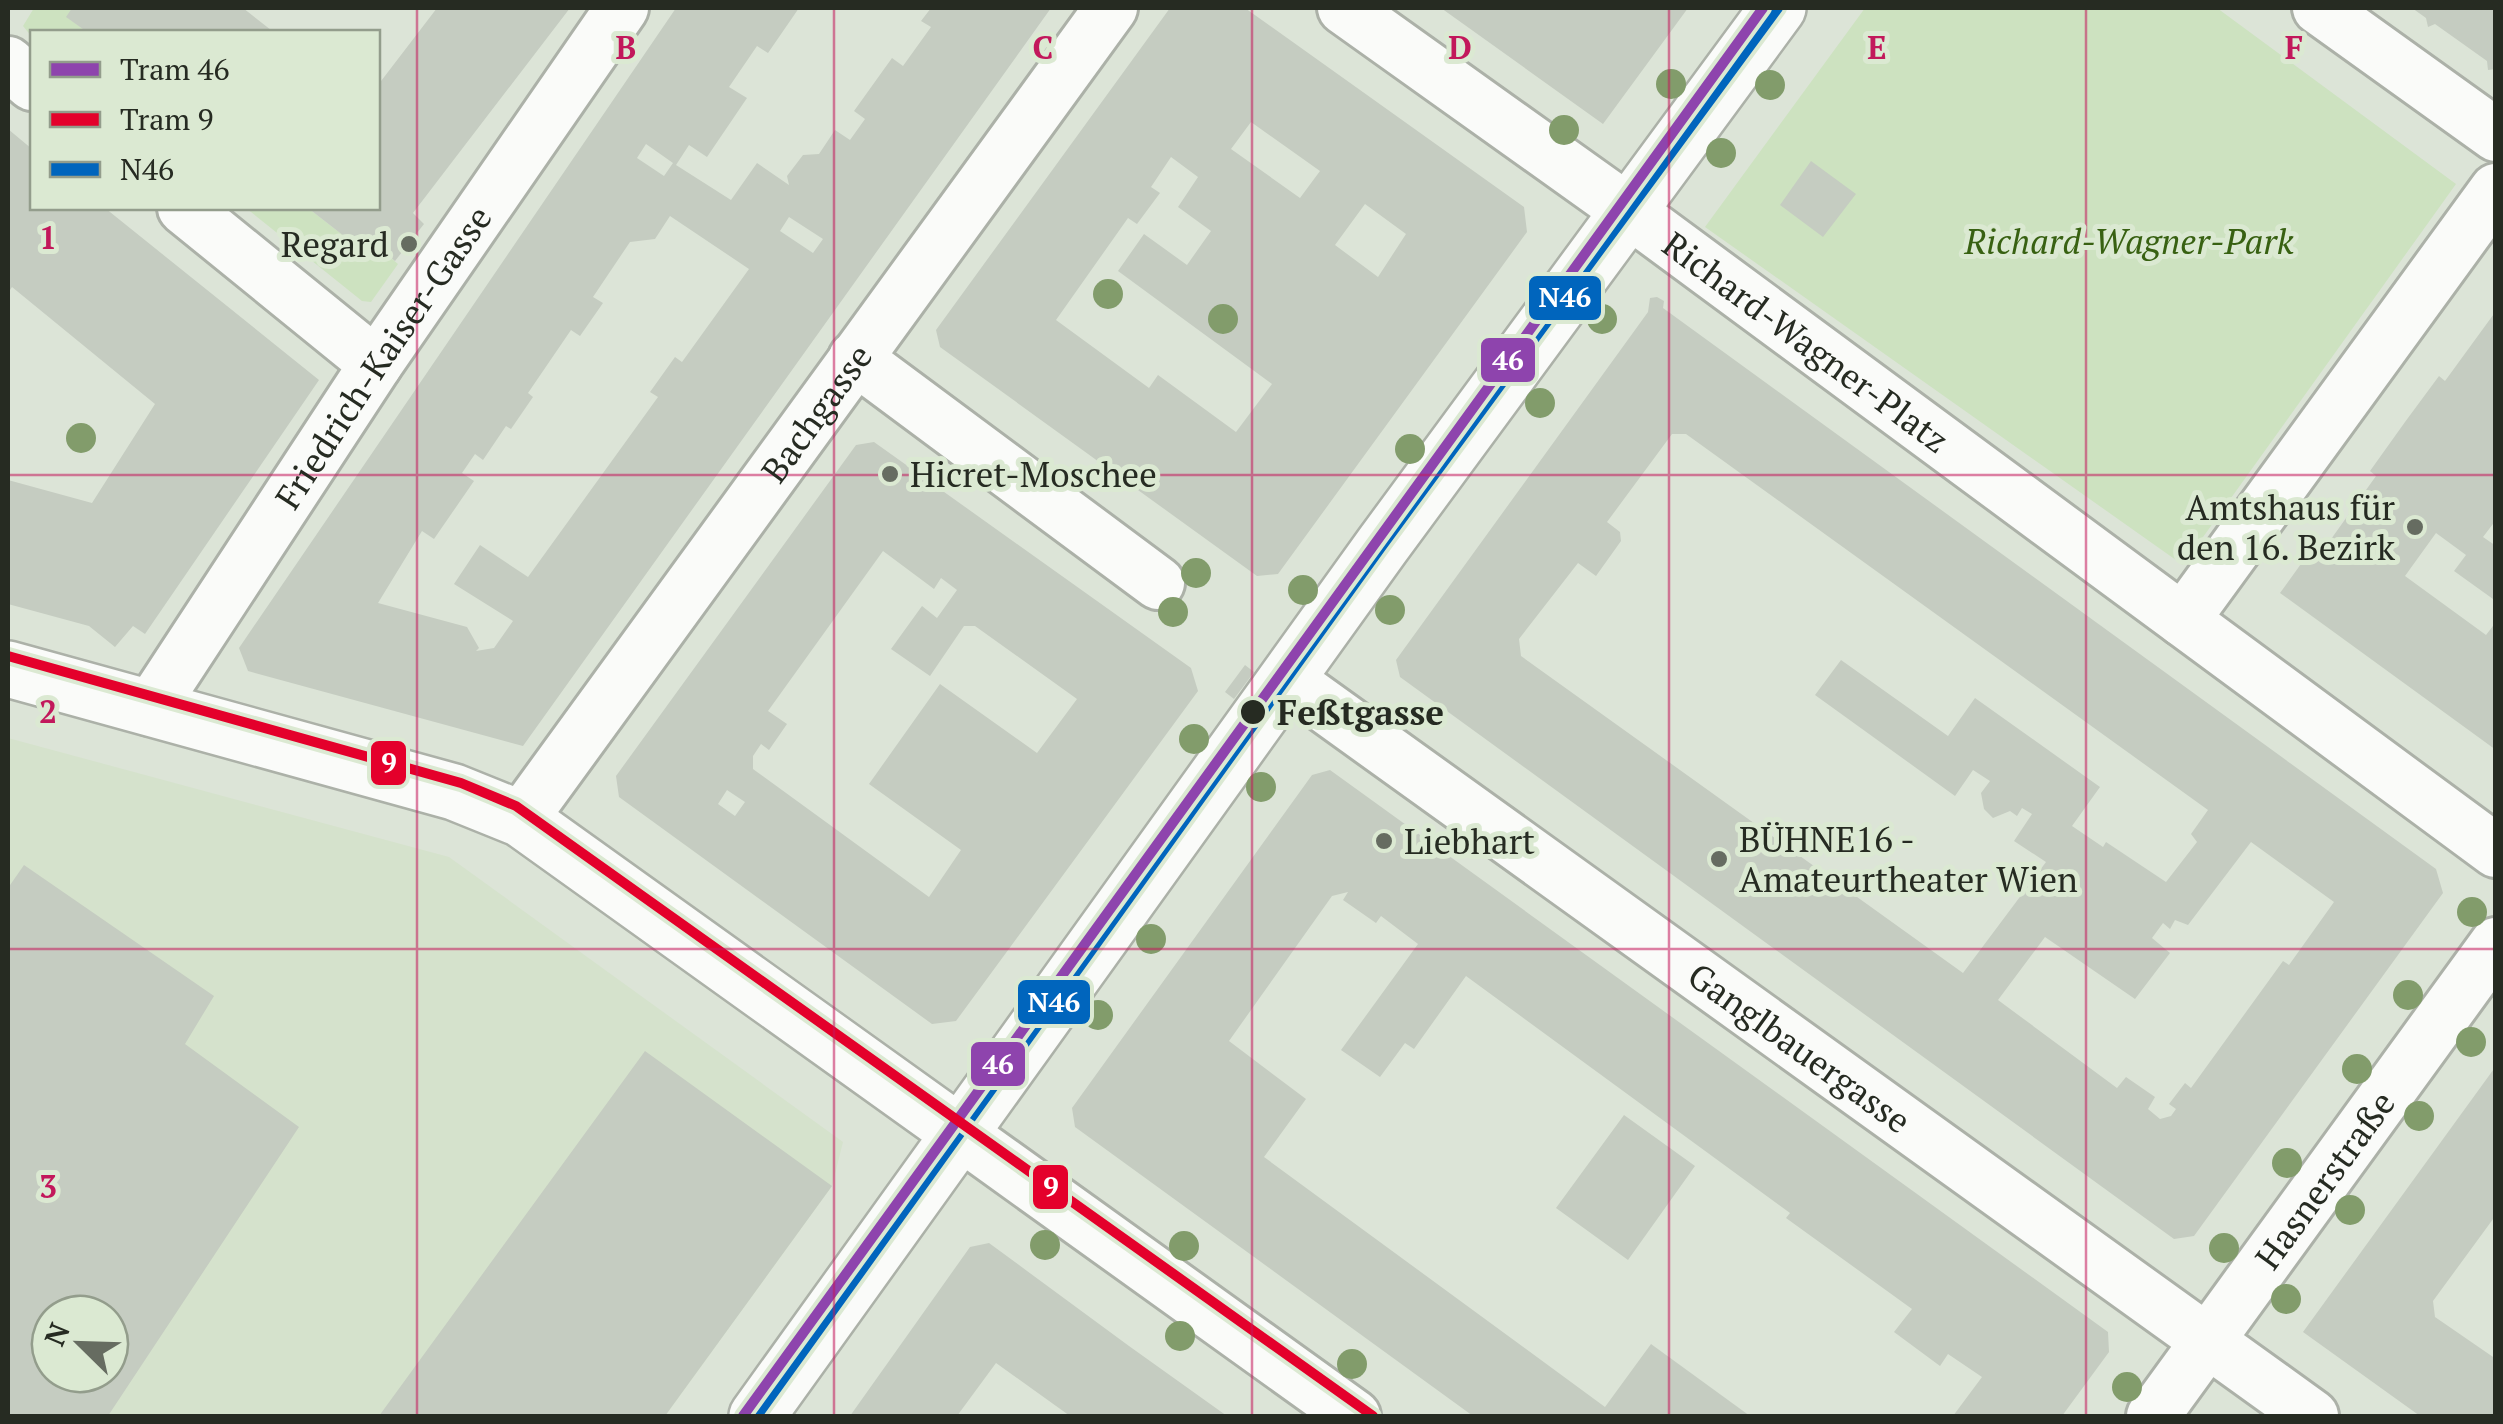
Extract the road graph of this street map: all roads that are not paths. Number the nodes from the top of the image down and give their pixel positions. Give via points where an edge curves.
1 (622, 8) edge
2 (1112, 8) edge
3 (1344, 8) edge
4 (1778, 8) edge
5 (2320, 8) edge
6 (8, 63) edge
7 (30, 82) edge
8 (2496, 136) edge
9 (2496, 190) edge
10 (186, 210) edge
11 (1630, 212) junction
12 (855, 358) junction
13 (376, 364) junction
14 (1158, 583) dead end
15 (2184, 620) junction
16 (8, 669) edge
17 (1288, 680) junction
18 (150, 709) junction
19 (520, 819) junction
20 (2496, 851) edge
21 (2496, 944) edge
22 (961, 1134) junction
23 (2208, 1341) junction
24 (756, 1416) edge
25 (1354, 1416) edge
26 (2154, 1416) edge
27 (2312, 1416) edge

1 - 13 street, Friedrich-Kaiser-Gasse
2 - 12 street, Bachgasse
3 - 11 street
4 - 11 main road, Richard-Wagner-Platz
5 - 8 street
6 - 7 street
9 - 15 street
10 - 13 street
11 - 15 street, Richard-Wagner-Platz
11 - 17 main road
12 - 14 street
12 - 19 street, Bachgasse
13 - 18 street, Friedrich-Kaiser-Gasse
15 - 20 street, Richard-Wagner-Platz
16 - 18 main road
17 - 22 main road
17 - 23 street, Ganglbauergasse
18 - 19 main road via 454,792
19 - 22 main road
21 - 23 street, Hasnerstraße
22 - 24 main road
22 - 25 street
23 - 26 street, Hasnerstraße
23 - 27 street, Ganglbauergasse

